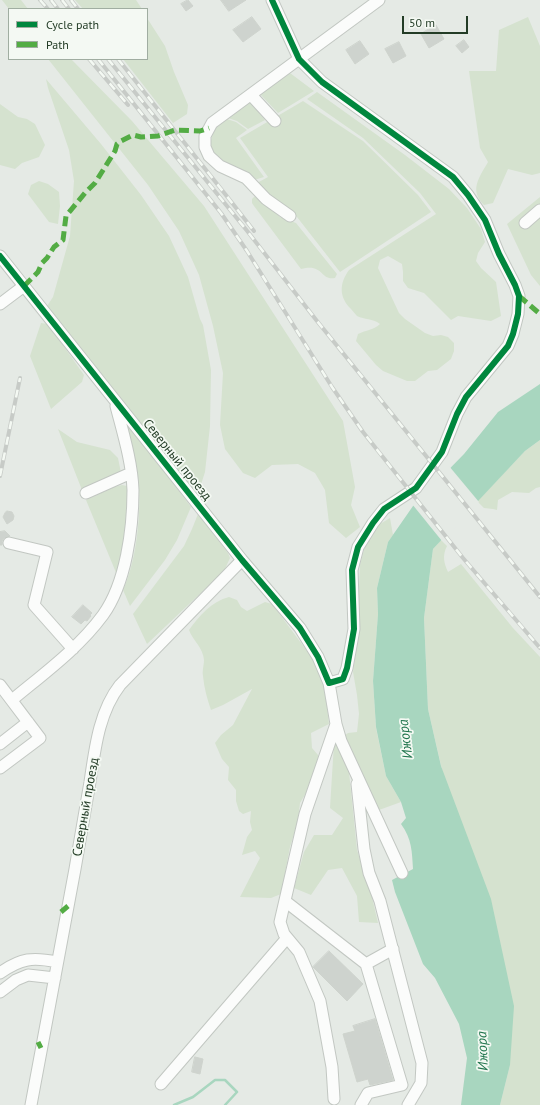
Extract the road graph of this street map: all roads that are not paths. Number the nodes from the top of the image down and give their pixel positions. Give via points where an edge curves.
1 (272, 0) edge
2 (380, 0) edge
3 (299, 59) junction
4 (251, 95) junction
5 (275, 122) dead end
6 (540, 210) edge
7 (290, 216) dead end
8 (525, 223) dead end
9 (0, 256) edge
10 (24, 286) junction
11 (0, 304) edge
12 (115, 402) junction
13 (130, 474) junction
14 (86, 493) dead end
15 (9, 543) dead end
16 (242, 560) junction
17 (73, 649) junction
18 (329, 683) junction
19 (0, 685) edge
20 (12, 700) junction
21 (28, 722) junction
22 (336, 724) junction
23 (0, 744) edge
24 (0, 768) edge
25 (356, 773) junction
26 (402, 873) dead end
27 (285, 901) junction
28 (287, 938) junction
29 (393, 949) junction
30 (58, 962) junction
31 (366, 964) junction
32 (0, 973) edge
33 (37, 977) junction
34 (54, 978) junction
35 (52, 991) junction
36 (0, 992) edge
37 (161, 1084) dead end
38 (334, 1099) dead end
39 (31, 1105) edge
40 (361, 1105) edge
41 (408, 1105) edge

1 - 3 street
2 - 3 street
3 - 4 street
3 - 18 street via 322,82 453,177 486,220 519,296 518,314 508,346 466,397 442,452 416,488 384,509 358,547 352,570 354,629 347,668 343,679
4 - 5 street
4 - 7 street via 212,123 205,136 205,147 209,156 220,166 246,178 266,198
6 - 8 street
9 - 10 street, Северный проезд
10 - 11 street
10 - 12 street, Северный проезд
12 - 13 street via 128,454
12 - 16 street, Северный проезд
13 - 14 street
13 - 17 street via 133,489 131,522 121,580 102,616
15 - 17 street via 47,552 34,605
16 - 18 street, Северный проезд via 300,628 318,657
16 - 30 street, Северный проезд via 120,685 108,704 102,718 93,763
17 - 20 street
18 - 22 street, Северный проезд
19 - 20 street
20 - 21 street
21 - 23 street
21 - 24 street via 40,738
22 - 25 street, Северный проезд
22 - 27 street via 304,814
25 - 26 street
25 - 29 street via 364,850
27 - 28 street via 280,922
27 - 31 street
28 - 37 street
28 - 38 street via 299,952 320,1001 332,1067
29 - 31 street
29 - 41 street via 422,1063 421,1083
30 - 32 street via 32,959 13,965
30 - 34 street, Северный проезд
31 - 40 street via 402,1085 368,1093
33 - 34 street
33 - 35 street
33 - 36 street via 21,977
34 - 35 street, Северный проезд
35 - 39 street, Северный проезд

